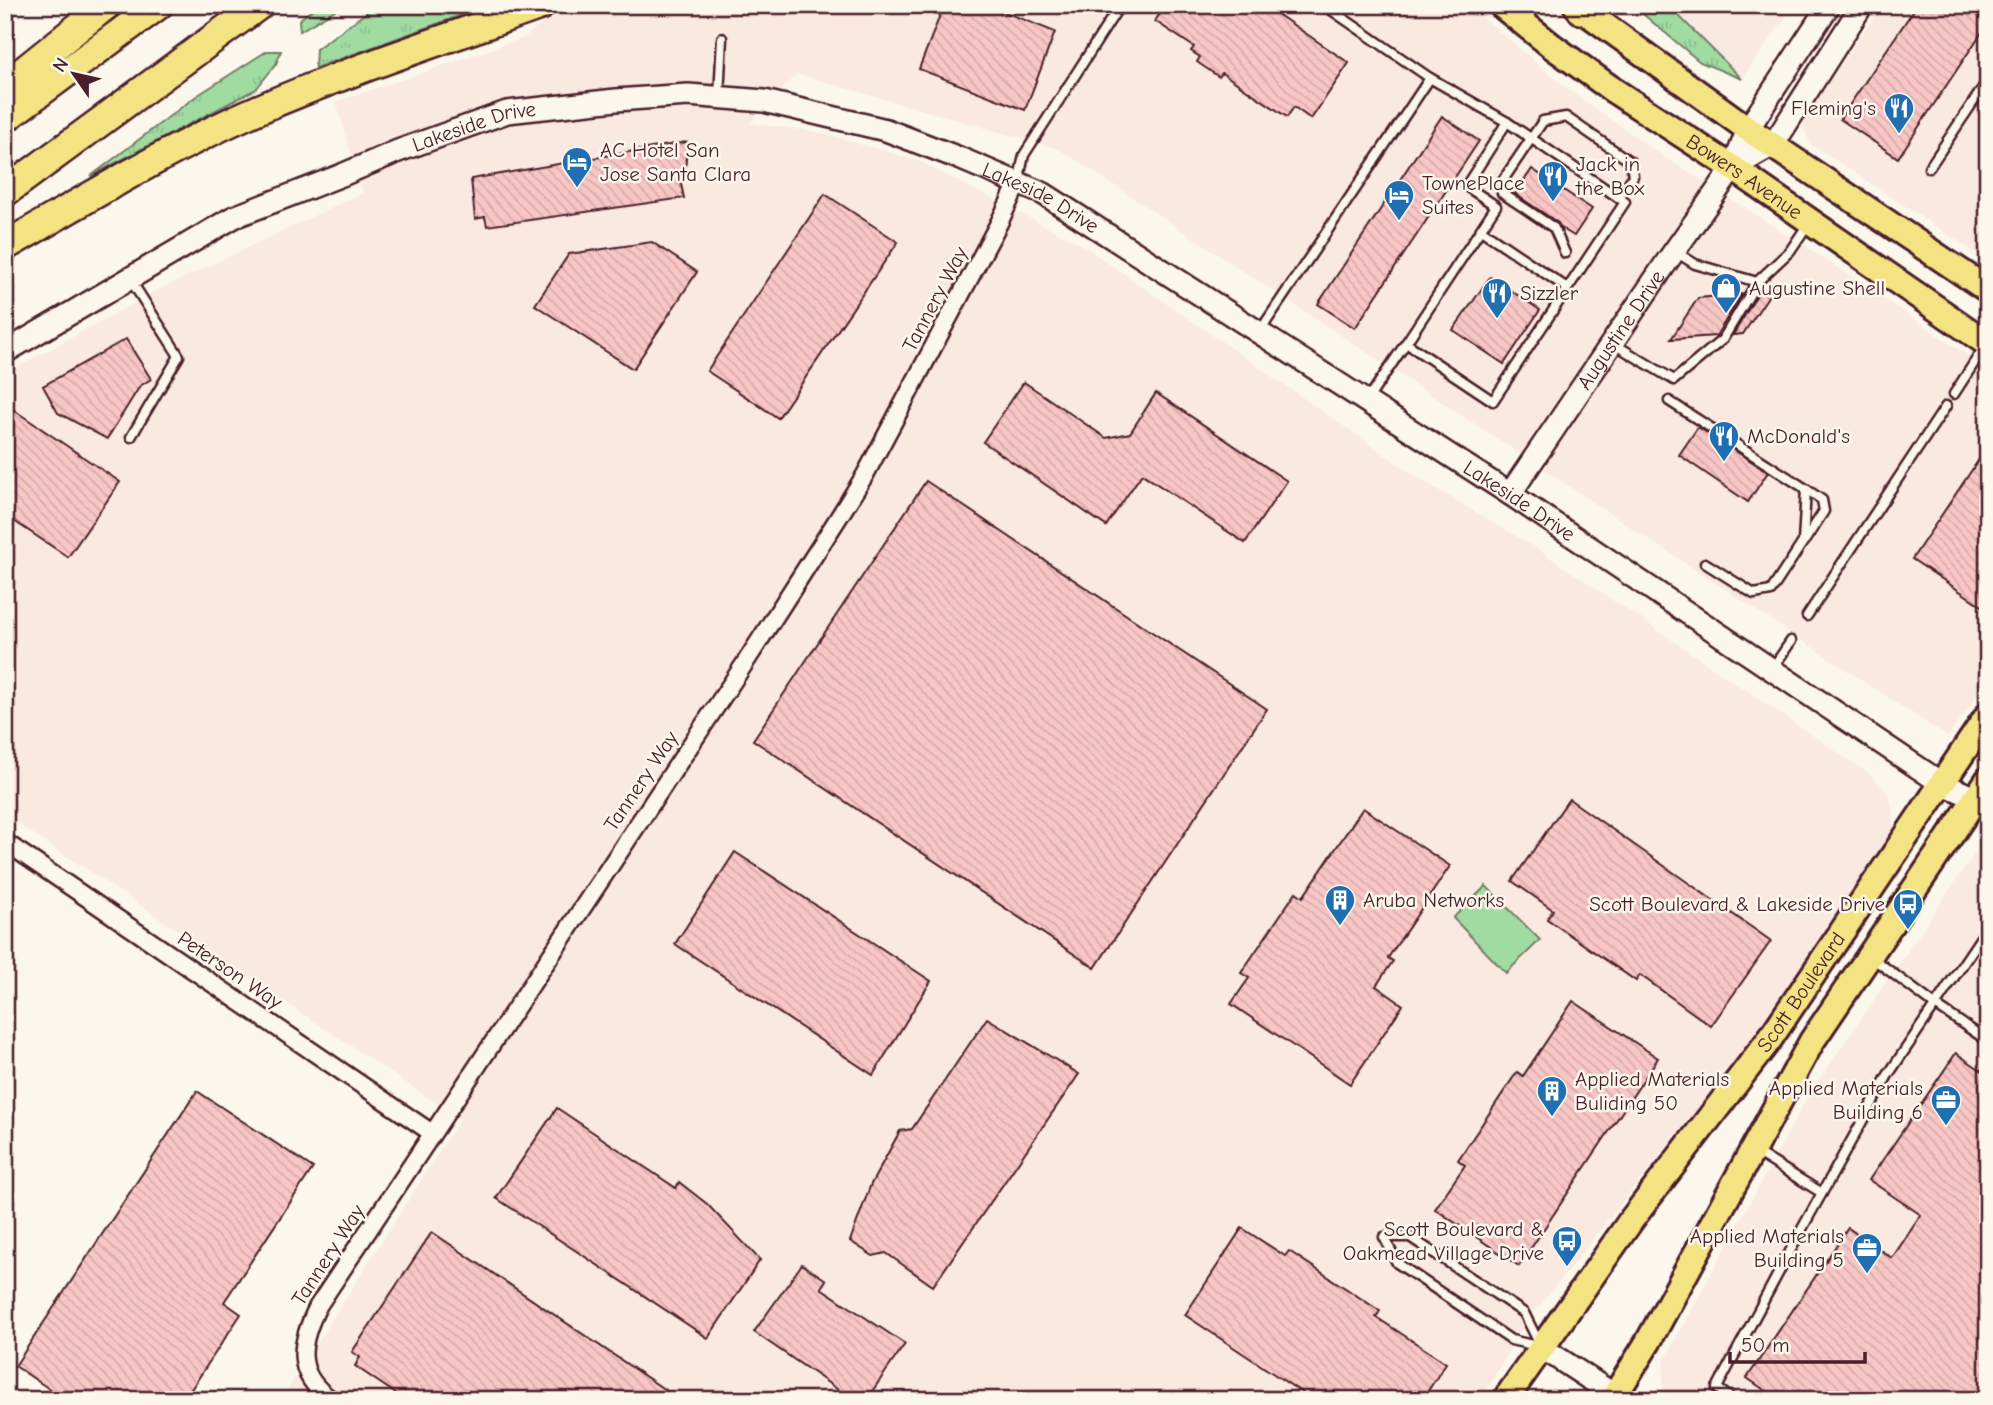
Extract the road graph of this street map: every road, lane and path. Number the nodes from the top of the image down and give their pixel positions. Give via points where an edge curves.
1 (106, 5) edge
2 (158, 5) edge
3 (259, 5) edge
4 (541, 5) edge
5 (1120, 5) edge
6 (1324, 5) edge
7 (1501, 5) edge
8 (1829, 5) edge
9 (1862, 5) edge
10 (1579, 7) edge
11 (722, 38) dead end
12 (1430, 78) junction
13 (1988, 80) edge
14 (5, 86) edge
15 (719, 97) junction
16 (5, 118) edge
17 (1507, 122) junction
18 (1748, 129) junction
19 (1532, 139) junction
20 (1773, 145) junction
21 (1733, 168) junction
22 (1929, 168) dead end
23 (1018, 183) junction
24 (5, 192) edge
25 (1619, 198) junction
26 (1810, 221) junction
27 (1481, 230) junction
28 (5, 246) edge
29 (1674, 251) junction
30 (1566, 253) dead end
31 (130, 279) junction
32 (1757, 282) junction
33 (1567, 288) junction
34 (1988, 290) edge
35 (1259, 333) junction
36 (1406, 343) junction
37 (1612, 343) junction
38 (1987, 344) edge
39 (5, 352) edge
40 (1954, 394) dead end
41 (1669, 401) dead end
42 (1365, 403) junction
43 (1946, 406) dead end
44 (131, 437) dead end
45 (1806, 489) junction
46 (1510, 494) junction
47 (1803, 542) junction
48 (1705, 563) dead end
49 (1807, 616) dead end
50 (1791, 641) dead end
51 (1772, 669) junction
52 (1988, 715) edge
53 (1941, 783) junction
54 (1984, 793) edge
55 (5, 842) edge
56 (1988, 927) edge
57 (1870, 956) junction
58 (1935, 1005) junction
59 (1988, 1041) edge
60 (432, 1133) junction
61 (1752, 1150) junction
62 (1822, 1193) junction
63 (1541, 1347) junction
64 (326, 1396) edge
65 (1616, 1398) edge
66 (1505, 1400) edge
67 (1733, 1400) edge

1 - 14 highway
2 - 16 highway
3 - 24 highway
4 - 28 highway via 256,110 154,159
5 - 23 lane via 1024,155
6 - 12 lane
7 - 21 main road, Bowers Avenue via 1613,90
8 - 18 street, Augustine Drive
9 - 20 street, Augustine Drive
10 - 18 main road, Bowers Avenue
11 - 15 lane
12 - 17 lane
12 - 35 lane
13 - 22 lane
15 - 23 street, Lakeside Drive via 764,101 886,130
15 - 31 street, Lakeside Drive via 628,99 507,112 234,217
17 - 19 lane
17 - 27 lane via 1465,186 1496,206
18 - 20 main road, Bowers Avenue
18 - 21 street, Augustine Drive
19 - 25 lane
19 - 25 lane via 1543,121 1566,117 1631,162 1633,176
19 - 30 lane via 1500,183 1502,193 1554,228
20 - 21 street, Augustine Drive
20 - 34 main road, Bowers Avenue
21 - 26 main road, Bowers Avenue
21 - 29 street, Augustine Drive
23 - 35 street, Lakeside Drive via 1044,194
23 - 60 street, Tannery Way via 865,475
25 - 33 lane via 1625,202
26 - 32 lane via 1790,251
26 - 38 main road, Bowers Avenue
27 - 33 lane
27 - 36 lane
29 - 32 lane via 1695,264
29 - 37 street, Augustine Drive
31 - 39 street, Lakeside Drive
31 - 44 lane via 179,356
32 - 37 lane via 1723,339 1674,380
33 - 36 lane via 1493,401
35 - 42 street, Lakeside Drive
36 - 42 lane
37 - 46 street, Augustine Drive
38 - 40 lane
41 - 45 lane
42 - 46 street, Lakeside Drive
43 - 49 lane
45 - 47 lane
45 - 47 lane via 1822,500 1824,511
46 - 51 street, Lakeside Drive
47 - 48 lane via 1771,591 1754,594
50 - 51 lane
51 - 53 street, Lakeside Drive
52 - 53 main road, Scott Boulevard
53 - 54 street, Lakeside Drive
53 - 63 main road, Scott Boulevard via 1769,1040
54 - 57 main road, Scott Boulevard
55 - 60 street, Peterson Way
56 - 58 lane
57 - 58 lane
57 - 61 main road, Scott Boulevard via 1812,1041
58 - 59 lane
58 - 62 lane via 1888,1075
60 - 64 street, Tannery Way via 309,1325 303,1360 309,1376
61 - 62 lane
61 - 65 main road, Scott Boulevard
62 - 67 lane via 1717,1388
63 - 63 lane via 1524,1313 1410,1237 1384,1237 1397,1263 1511,1340
63 - 65 street
63 - 66 main road, Scott Boulevard

